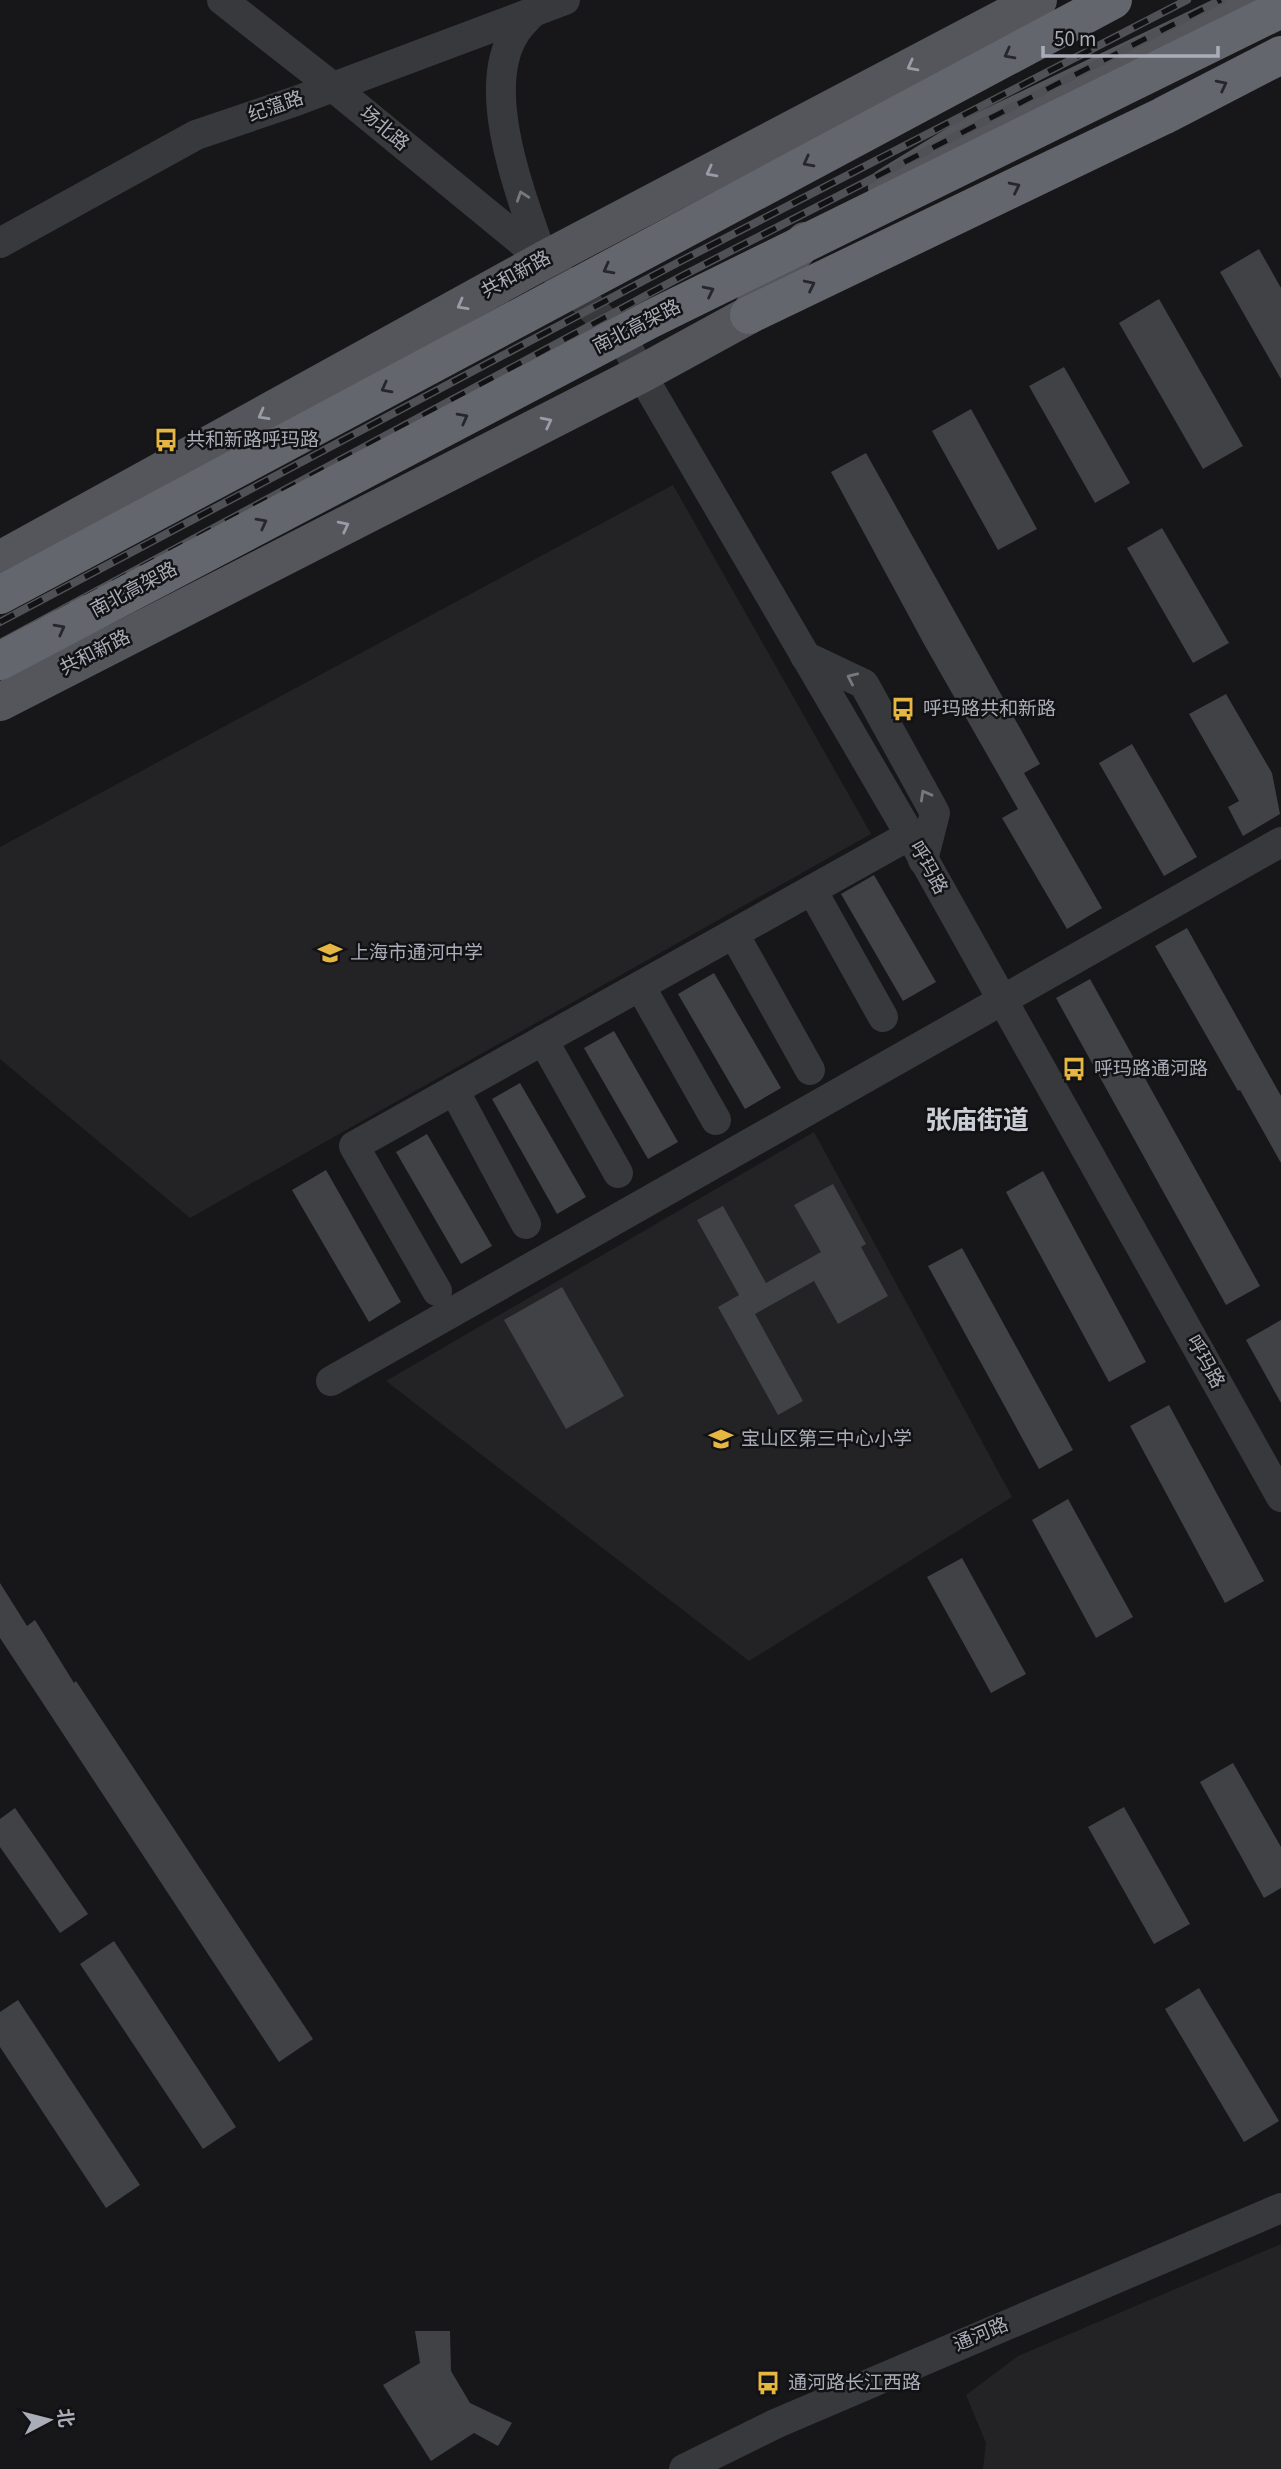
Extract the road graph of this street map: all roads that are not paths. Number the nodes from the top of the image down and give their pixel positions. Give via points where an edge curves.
1 (222, 0) edge
2 (565, 0) edge
3 (1038, 0) edge
4 (1113, 0) edge
5 (1256, 0) edge
6 (1281, 9) edge
7 (533, 12) junction
8 (1281, 55) edge
9 (333, 87) junction
10 (0, 243) edge
11 (544, 260) junction
12 (749, 315) junction
13 (641, 374) junction
14 (162, 471) junction
15 (0, 540) edge
16 (0, 560) edge
17 (222, 589) junction
18 (0, 595) edge
19 (0, 661) edge
20 (0, 702) edge
21 (0, 723) edge
22 (1281, 842) edge
23 (916, 848) junction
24 (811, 890) junction
25 (734, 934) junction
26 (640, 986) junction
27 (1002, 999) junction
28 (883, 1017) dead end
29 (543, 1040) junction
30 (810, 1070) dead end
31 (454, 1090) junction
32 (716, 1120) dead end
33 (618, 1173) dead end
34 (526, 1224) dead end
35 (437, 1291) dead end
36 (331, 1381) dead end
37 (1281, 1497) edge
38 (1281, 2208) edge
39 (684, 2469) edge

1 - 9 street, 场北路
2 - 7 street, 纪蕰路
3 -> 11 main road, 共和新路
4 -> 18 highway, bridge
5 - 12 main road via 964,140 817,229 777,272
19 -> 6 highway, 南北高架路, bridge via 651,319
7 - 9 street, 纪蕰路
11 -> 7 street via 514,173 501,85 514,34
12 -> 8 highway
9 - 10 street, 纪蕰路 via 196,135
9 - 11 street, 场北路
11 - 13 street via 624,341
11 -> 14 main road, 共和新路
12 - 13 main road, 共和新路
17 -> 13 main road, 共和新路
13 - 23 street via 805,656 864,684 935,813
14 - 15 main road via 77,498
14 - 16 main road, 共和新路
17 - 20 main road, 共和新路
17 - 21 main road via 177,631
22 - 27 street
23 - 24 street
23 - 27 street, 呼玛路
24 - 25 street
24 - 28 street
25 - 26 street
25 - 30 street
26 - 29 street
26 - 32 street
27 - 36 street
27 - 37 street, 呼玛路
29 - 31 street
29 - 33 street
31 - 34 street
31 - 35 street via 354,1146
38 - 39 street, 通河路 via 775,2424

